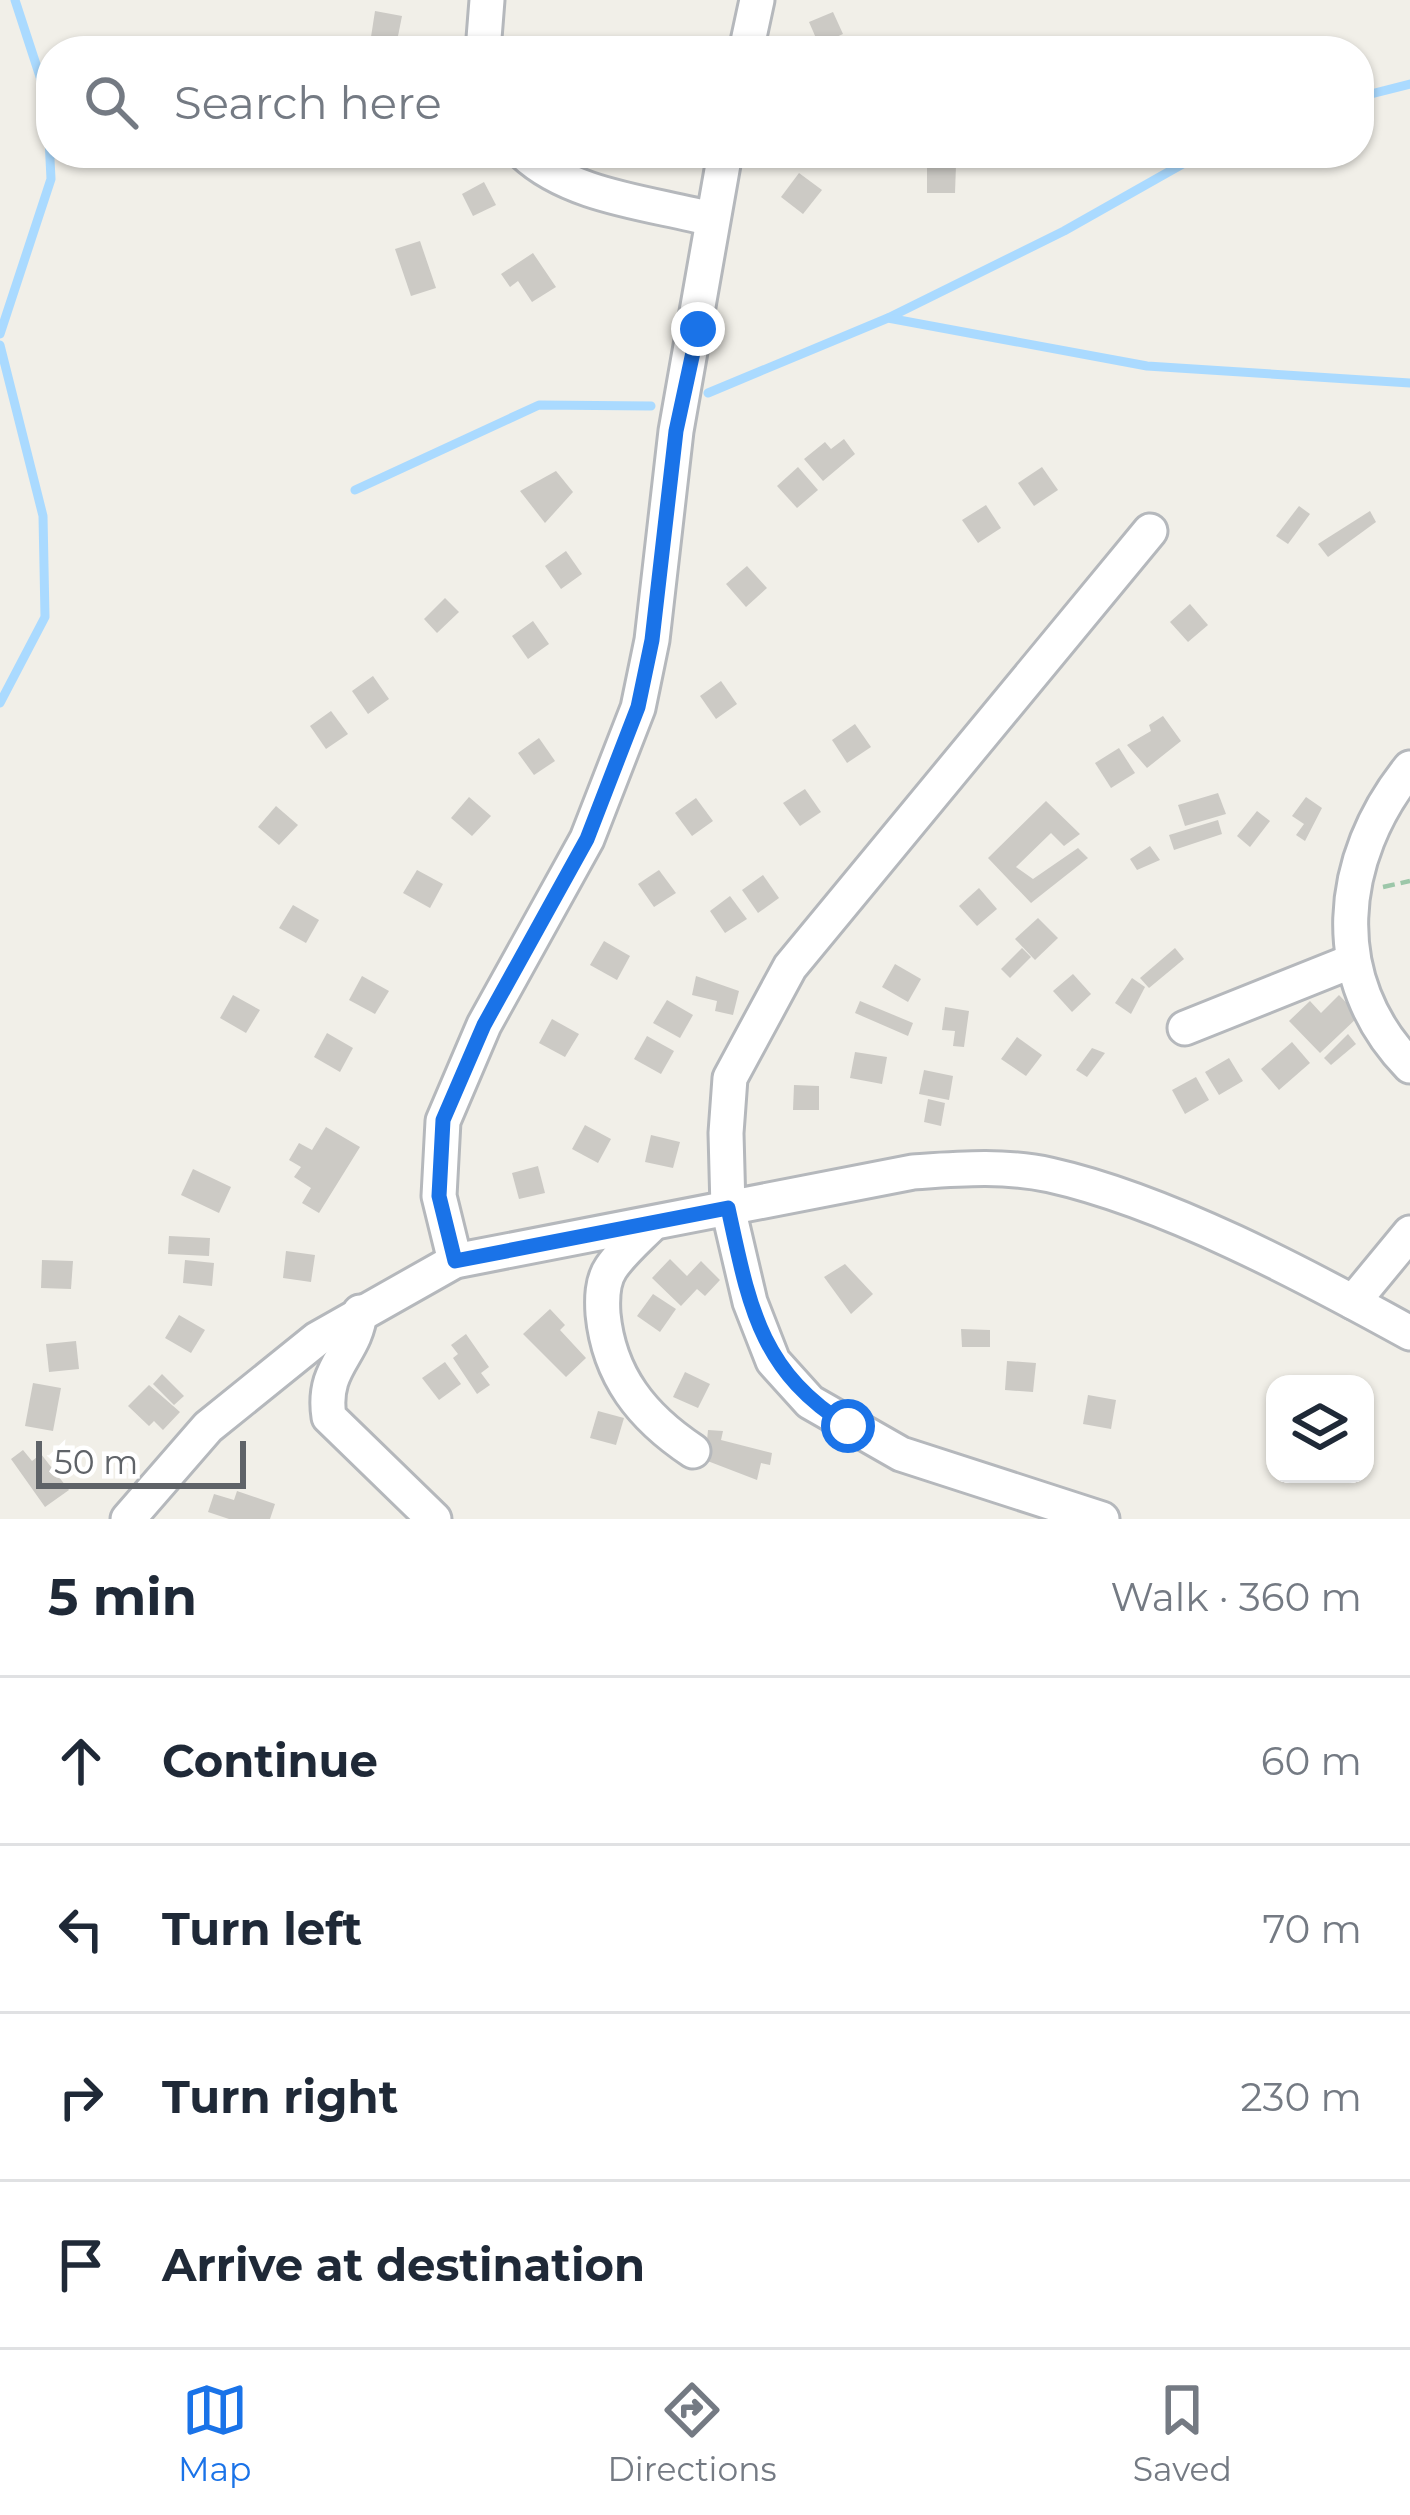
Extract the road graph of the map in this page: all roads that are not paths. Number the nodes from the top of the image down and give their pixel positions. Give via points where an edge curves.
1 (487, 0) edge
2 (757, 0) edge
3 (485, 36) edge
4 (749, 36) edge
5 (541, 168) edge
6 (722, 168) edge
7 (711, 219) junction
8 (1150, 531) dead end
9 (1410, 768) edge
10 (1350, 962) junction
11 (1185, 1028) dead end
12 (1410, 1066) edge
13 (728, 1208) junction
14 (650, 1226) junction
15 (1410, 1233) edge
16 (455, 1261) junction
17 (1353, 1302) junction
18 (360, 1312) junction
19 (1410, 1333) edge
20 (693, 1451) dead end
21 (137, 1517) edge
22 (434, 1519) edge
23 (1102, 1519) edge

1 - 3 street
2 - 4 street
5 - 7 street
6 - 7 street
7 - 16 street via 638,707 587,839 484,1025 443,1120 439,1196
8 - 13 street via 790,967 730,1078
9 - 10 street via 1366,838
10 - 11 street
10 - 12 street via 1390,1045
13 - 14 street
13 - 17 street via 913,1172 1047,1174 1131,1198
13 - 23 street via 773,1360 810,1402 901,1454
14 - 16 street
14 - 20 street via 610,1269 605,1336 622,1382 645,1413
15 - 17 street
16 - 18 street
17 - 19 street
18 - 21 street via 208,1427
18 - 22 street via 359,1330 334,1364 329,1418

